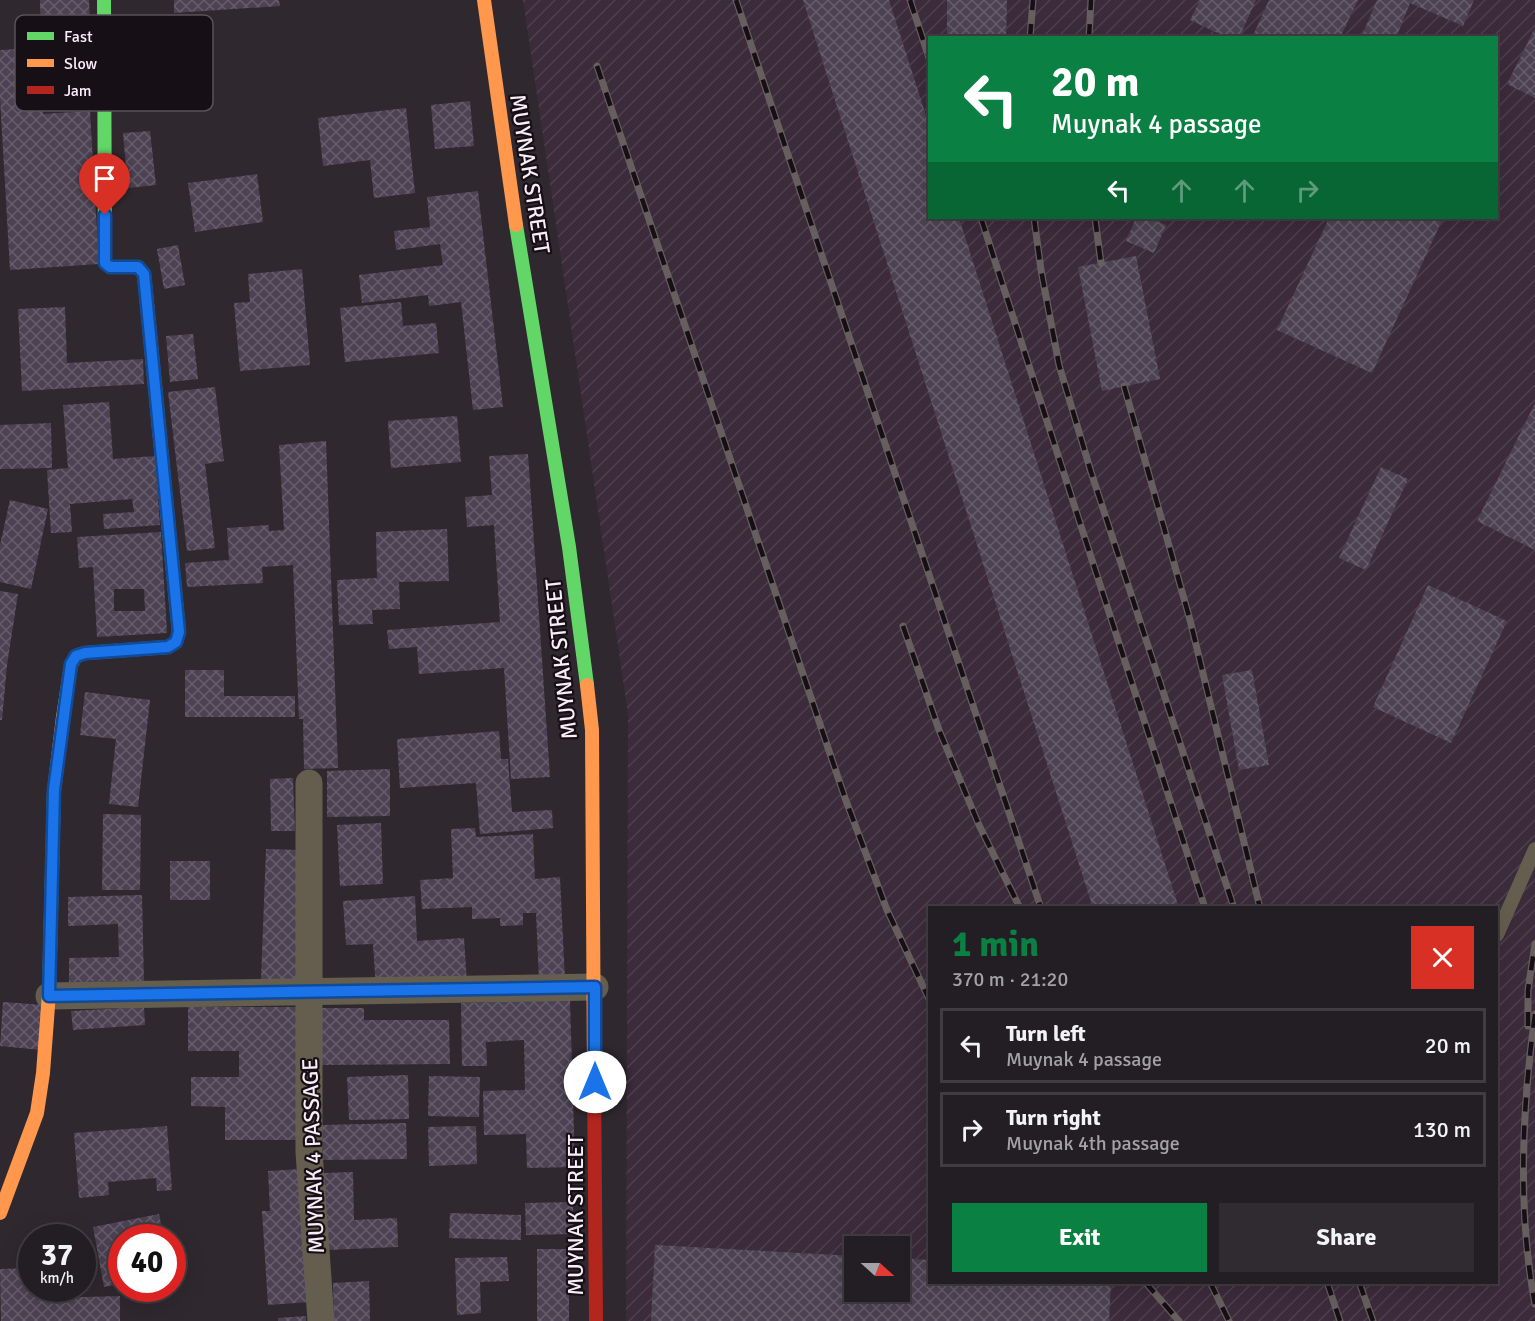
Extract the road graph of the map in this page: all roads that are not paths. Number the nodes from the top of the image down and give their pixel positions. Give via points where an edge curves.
1 (104, 0) edge
2 (484, 0) edge
3 (104, 15) edge
4 (104, 111) edge
5 (309, 783) dead end
6 (1535, 849) edge
7 (1498, 933) edge
8 (595, 987) junction
9 (310, 992) junction
10 (49, 996) junction
11 (0, 1213) edge
12 (321, 1321) edge
13 (596, 1321) edge

1 - 3 street
2 - 8 street, MUYNAK STREET via 501,129 583,635 592,730
4 - 10 street via 105,263 110,267 138,267 144,274 179,632 176,642 168,647 85,653 76,656 71,664 54,790
5 - 9 street, MUYNAK 4 PASSAGE
6 - 7 lane
8 - 9 street
8 - 13 street, MUYNAK STREET
9 - 10 street
9 - 12 street, MUYNAK 4 PASSAGE via 309,1152
10 - 11 street via 37,1113

